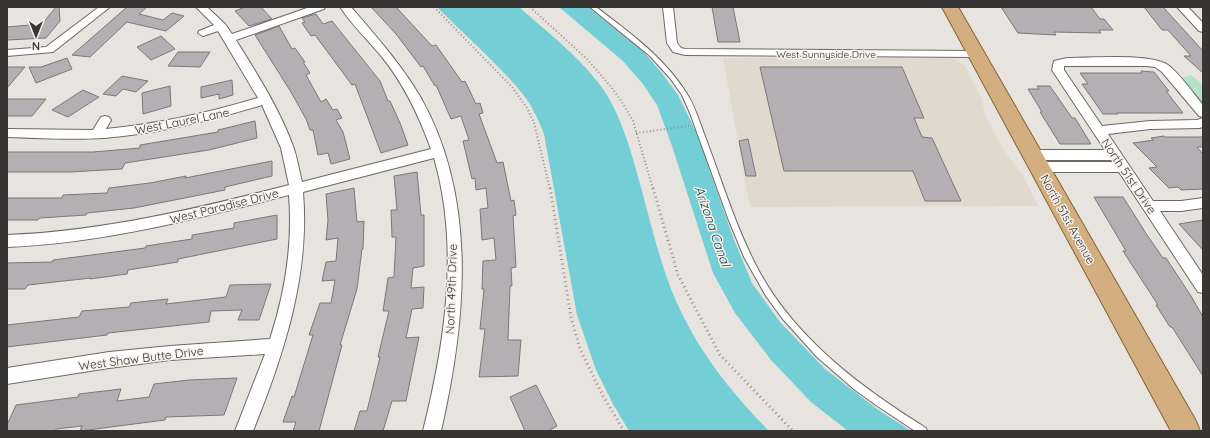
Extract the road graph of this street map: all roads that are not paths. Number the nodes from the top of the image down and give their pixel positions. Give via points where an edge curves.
1 (105, 7) edge
2 (201, 7) edge
3 (320, 7) edge
4 (345, 7) edge
5 (594, 7) edge
6 (668, 7) edge
7 (950, 7) edge
8 (1182, 7) edge
9 (221, 26) junction
10 (1203, 29) edge
11 (203, 33) dead end
12 (229, 39) junction
13 (7, 53) edge
14 (976, 54) junction
15 (266, 100) junction
16 (1203, 113) edge
17 (105, 120) dead end
18 (1203, 122) edge
19 (1099, 131) junction
20 (7, 133) edge
21 (97, 134) junction
22 (438, 152) junction
23 (1115, 155) junction
24 (1035, 161) junction
25 (1123, 167) junction
26 (296, 188) junction
27 (1203, 203) edge
28 (1149, 206) junction
29 (7, 241) edge
30 (1203, 287) edge
31 (276, 346) junction
32 (7, 376) edge
33 (244, 431) edge
34 (432, 431) edge
35 (923, 431) edge
36 (1186, 431) edge

1 - 13 street via 49,50
2 - 9 street
3 - 12 street
4 - 22 street, North 49th Drive via 407,84
5 - 35 lane via 658,61 685,96 694,112 736,228 769,294 795,328 829,364 866,395
6 - 14 street, West Sunnyside Drive via 672,43 677,50 685,52
7 - 14 main road, North 51st Avenue
8 - 10 street
9 - 11 street
9 - 12 street
12 - 15 street
14 - 24 main road, North 51st Avenue
15 - 21 street, West Laurel Lane via 229,112 170,125
15 - 26 street via 287,148
16 - 19 street, North 51st Drive via 1166,69 1158,64 1058,64 1058,70
17 - 21 street
18 - 19 street
19 - 23 street, North 51st Drive
20 - 21 street, West Laurel Lane
22 - 26 street, West Paradise Drive
22 - 34 street, North 49th Drive via 448,192 454,261 448,352
23 - 24 street
23 - 25 street, North 51st Drive
24 - 25 street
24 - 36 main road, North 51st Avenue
25 - 28 street, North 51st Drive
26 - 29 street, West Paradise Drive via 138,227 67,238
26 - 31 street via 298,235 291,285
27 - 28 street
28 - 30 street, North 51st Drive
31 - 32 street, West Shaw Butte Drive via 170,353
31 - 33 street via 259,397

